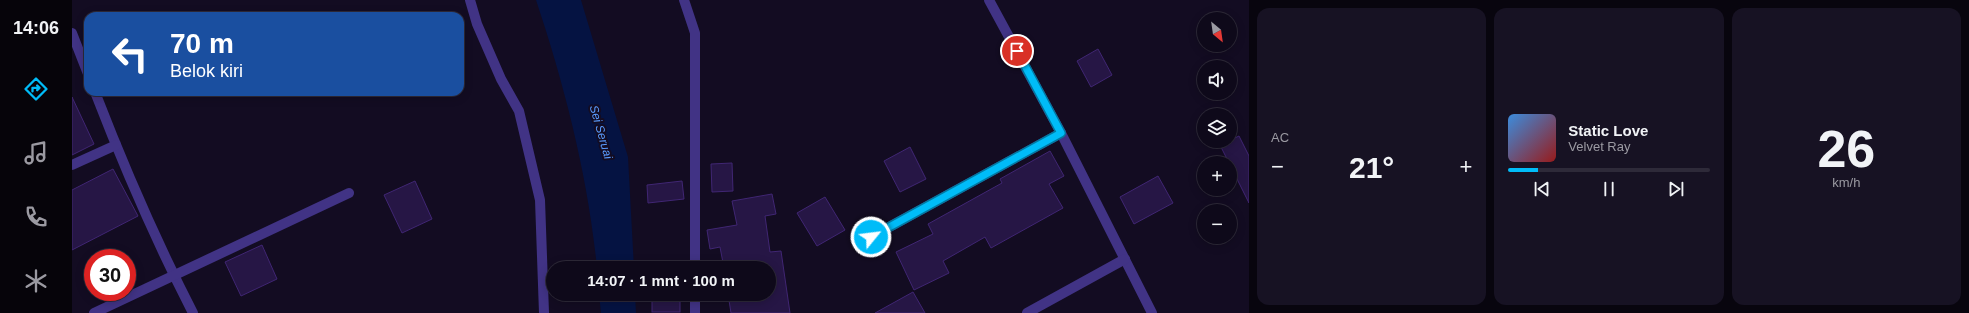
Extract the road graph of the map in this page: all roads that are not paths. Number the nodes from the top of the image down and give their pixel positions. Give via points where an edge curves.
1 (470, 0) edge
2 (684, 0) edge
3 (989, 0) edge
4 (72, 33) edge
5 (84, 64) edge
6 (97, 96) edge
7 (1061, 133) junction
8 (116, 145) junction
9 (72, 165) edge
10 (349, 193) dead end
11 (871, 237) dead end
12 (1125, 259) junction
13 (695, 261) edge
14 (173, 274) junction
15 (695, 301) edge
16 (94, 313) edge
17 (193, 313) edge
18 (544, 313) edge
19 (695, 313) edge
20 (1027, 313) edge
21 (1152, 313) edge

1 - 18 street via 477,24 501,79 519,111 540,200
2 - 13 street via 695,33
3 - 7 street
4 - 5 street
6 - 8 street
7 - 11 street
7 - 12 street
8 - 9 street
8 - 14 street
10 - 14 street
12 - 20 street
12 - 21 street
14 - 16 street
14 - 17 street
15 - 19 street

